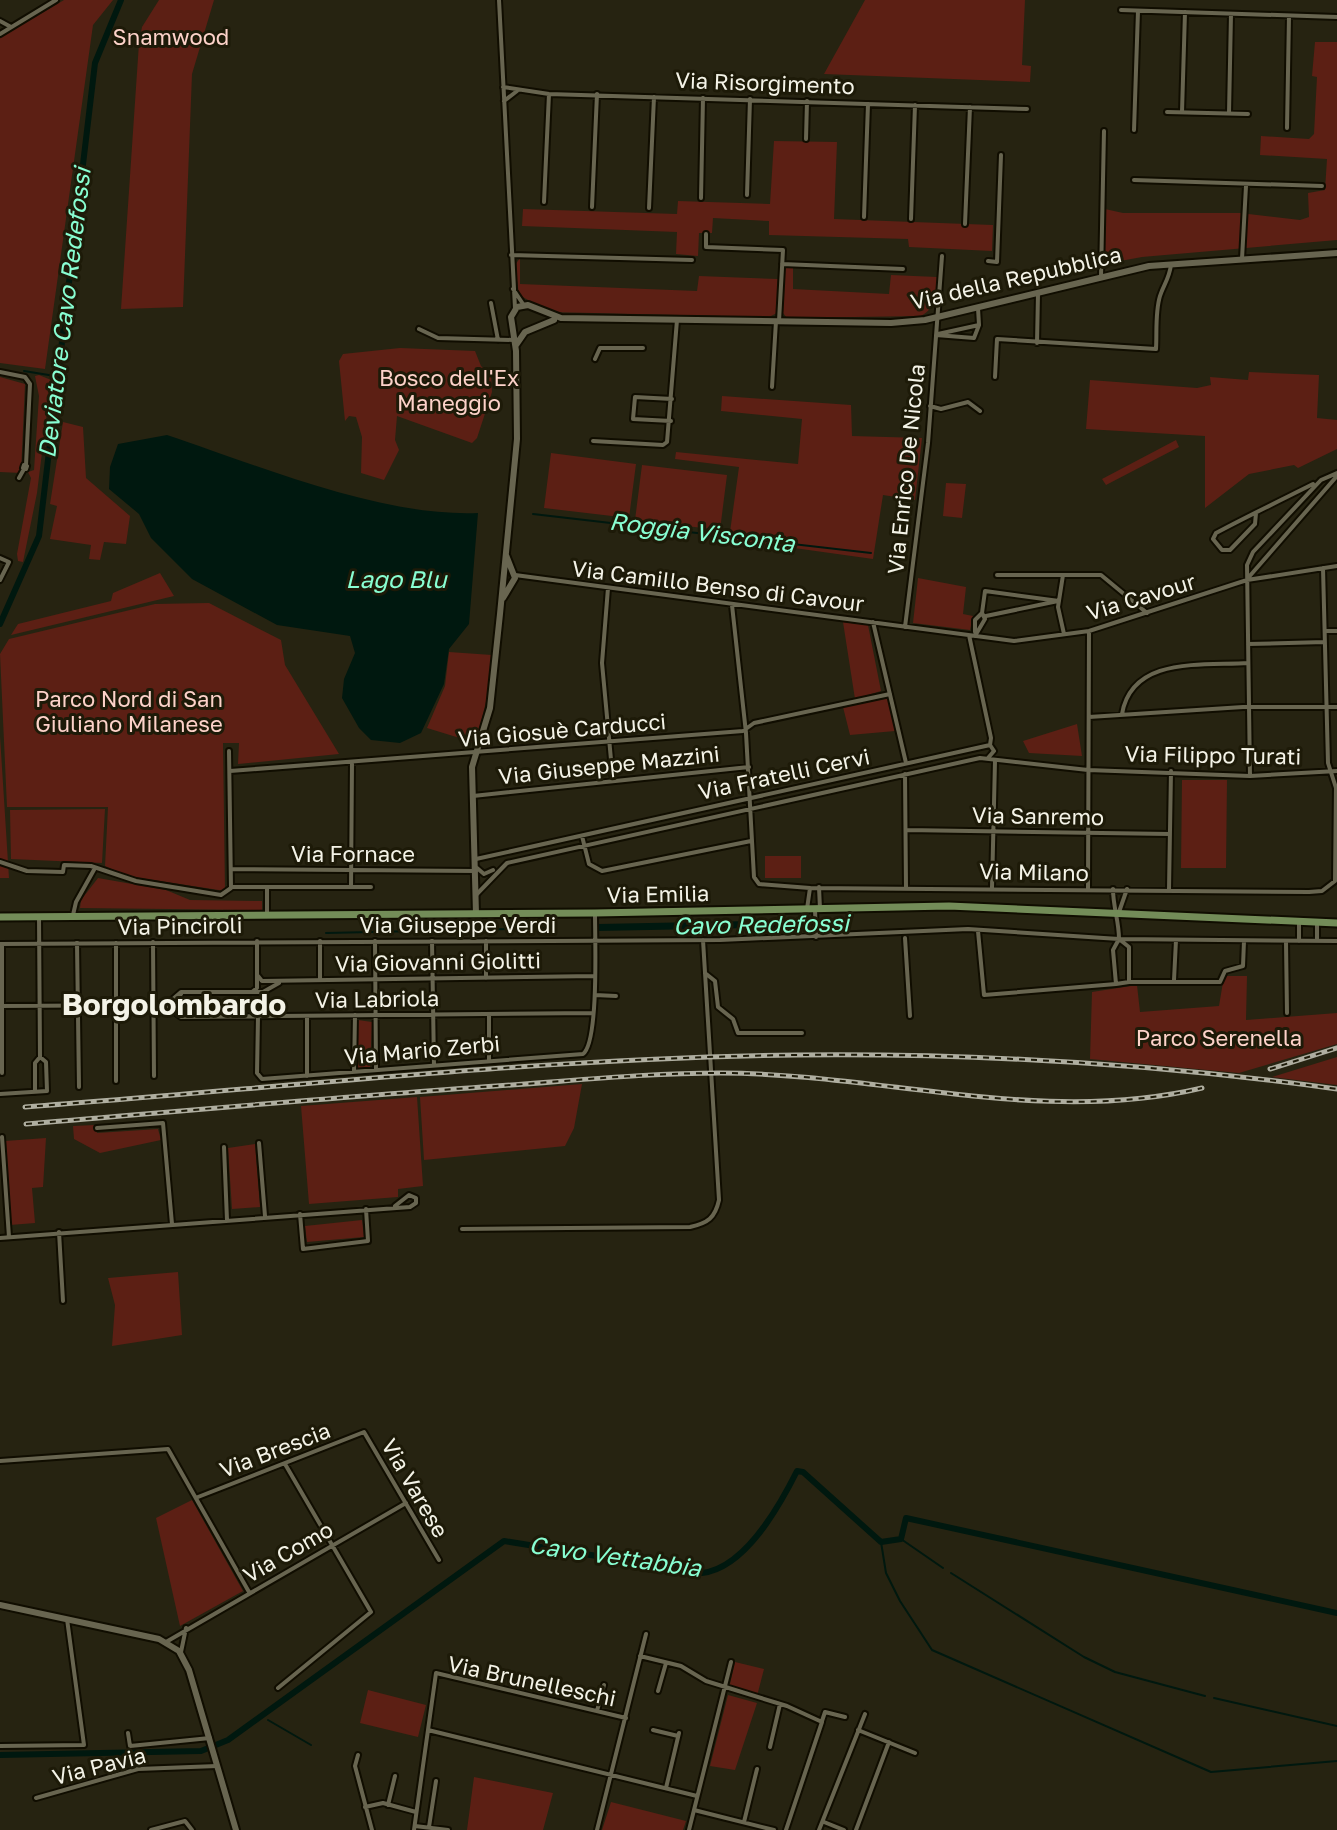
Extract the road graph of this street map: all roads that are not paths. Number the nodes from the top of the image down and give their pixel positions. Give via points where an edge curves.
1 (56, 0) edge
2 (499, 0) edge
3 (1121, 10) dead end
4 (1138, 11) junction
5 (1185, 12) junction
6 (1231, 14) junction
7 (1289, 16) junction
8 (1337, 17) edge
9 (0, 21) edge
10 (11, 27) junction
11 (0, 34) edge
12 (503, 87) junction
13 (517, 91) junction
14 (549, 94) junction
15 (597, 94) junction
16 (654, 97) junction
17 (703, 98) junction
18 (750, 99) junction
19 (504, 101) junction
20 (807, 101) junction
21 (868, 104) junction
22 (915, 105) junction
23 (970, 107) junction
24 (1027, 109) dead end
25 (1167, 112) dead end
26 (1182, 112) junction
27 (1229, 113) junction
28 (1248, 114) dead end
29 (1287, 128) dead end
30 (1134, 130) dead end
31 (1104, 131) dead end
32 (806, 139) dead end
33 (1001, 155) dead end
34 (1134, 180) dead end
35 (1246, 185) junction
36 (1322, 186) dead end
37 (747, 195) dead end
38 (701, 198) dead end
39 (544, 202) dead end
40 (592, 207) dead end
41 (649, 208) dead end
42 (864, 217) dead end
43 (911, 219) dead end
44 (965, 224) dead end
45 (706, 234) dead end
46 (1337, 253) edge
47 (511, 255) junction
48 (942, 256) dead end
49 (1242, 259) junction
50 (692, 260) dead end
51 (988, 261) dead end
52 (782, 264) junction
53 (1171, 265) junction
54 (903, 269) dead end
55 (1101, 277) junction
56 (512, 286) junction
57 (1038, 292) junction
58 (491, 303) dead end
59 (523, 304) junction
60 (976, 306) junction
61 (515, 308) junction
62 (535, 311) junction
63 (938, 314) junction
64 (561, 318) junction
65 (677, 320) junction
66 (778, 321) junction
67 (536, 324) junction
68 (979, 325) junction
69 (514, 327) junction
70 (419, 329) dead end
71 (526, 331) junction
72 (936, 335) junction
73 (498, 341) junction
74 (1037, 343) junction
75 (515, 344) junction
76 (643, 348) dead end
77 (595, 359) dead end
78 (0, 372) edge
79 (995, 377) dead end
80 (772, 387) dead end
81 (672, 399) junction
82 (930, 406) junction
83 (980, 411) dead end
84 (671, 421) junction
85 (593, 441) dead end
86 (1337, 474) edge
87 (19, 478) dead end
88 (1320, 481) junction
89 (1256, 513) junction
90 (505, 554) junction
91 (0, 558) edge
92 (1337, 566) edge
93 (1323, 568) junction
94 (997, 575) dead end
95 (1063, 575) junction
96 (503, 577) junction
97 (514, 578) junction
98 (0, 580) edge
99 (1247, 580) junction
100 (608, 588) junction
101 (501, 601) junction
102 (1059, 601) junction
103 (732, 605) junction
104 (1147, 613) junction
105 (984, 615) junction
106 (873, 622) junction
107 (905, 627) junction
108 (1089, 631) junction
109 (1325, 631) junction
110 (1337, 631) edge
111 (973, 634) junction
112 (1064, 634) junction
113 (1326, 642) junction
114 (1248, 644) junction
115 (1248, 663) junction
116 (890, 694) junction
117 (1250, 707) junction
118 (1327, 707) junction
119 (1337, 707) edge
120 (1122, 714) junction
121 (1089, 717) junction
122 (743, 731) junction
123 (609, 741) junction
124 (990, 745) junction
125 (229, 751) dead end
126 (475, 754) junction
127 (988, 758) junction
128 (995, 761) junction
129 (352, 763) junction
130 (906, 763) junction
131 (749, 767) junction
132 (1088, 770) junction
133 (230, 771) junction
134 (1171, 771) junction
135 (1330, 771) junction
136 (1337, 771) edge
137 (905, 774) junction
138 (1250, 776) junction
139 (613, 781) junction
140 (473, 796) junction
141 (750, 798) junction
142 (750, 809) junction
143 (906, 830) junction
144 (993, 831) junction
145 (1088, 833) junction
146 (1170, 834) junction
147 (582, 836) junction
148 (751, 841) junction
149 (585, 845) junction
150 (1336, 856) edge
151 (0, 862) edge
152 (476, 865) junction
153 (95, 868) junction
154 (499, 868) junction
155 (231, 869) junction
156 (352, 869) junction
157 (231, 887) junction
158 (267, 887) junction
159 (351, 887) junction
160 (371, 887) dead end
161 (819, 887) junction
162 (906, 887) junction
163 (810, 888) junction
164 (992, 888) junction
165 (1088, 889) junction
166 (1113, 889) junction
167 (1127, 889) junction
168 (1169, 889) junction
169 (476, 895) junction
170 (814, 909) junction
171 (1119, 912) junction
172 (595, 913) junction
173 (476, 914) junction
174 (267, 916) junction
175 (0, 917) edge
176 (39, 917) junction
177 (73, 917) junction
178 (1299, 922) junction
179 (1317, 923) junction
180 (1337, 923) edge
181 (978, 931) junction
182 (816, 935) junction
183 (905, 938) dead end
184 (1119, 939) junction
185 (595, 940) junction
186 (703, 940) junction
187 (1176, 940) junction
188 (257, 941) junction
189 (320, 941) junction
190 (375, 941) junction
191 (432, 941) junction
192 (486, 941) junction
193 (1244, 941) junction
194 (1299, 941) junction
195 (1317, 941) junction
196 (1337, 941) edge
197 (153, 942) junction
198 (1286, 942) junction
199 (77, 943) junction
200 (116, 943) junction
201 (1, 944) edge
202 (40, 944) junction
203 (705, 973) junction
204 (258, 976) junction
205 (594, 976) junction
206 (433, 978) junction
207 (486, 978) junction
208 (320, 979) junction
209 (375, 979) junction
210 (1174, 980) junction
211 (284, 981) junction
212 (1129, 982) junction
213 (1116, 984) junction
214 (187, 992) junction
215 (250, 992) junction
216 (594, 995) junction
217 (616, 996) dead end
218 (78, 1005) junction
219 (154, 1005) junction
220 (166, 1005) junction
221 (1, 1006) edge
222 (40, 1006) junction
223 (116, 1006) junction
224 (593, 1013) junction
225 (1287, 1013) dead end
226 (433, 1014) junction
227 (489, 1014) junction
228 (355, 1015) junction
229 (376, 1015) junction
230 (910, 1016) dead end
231 (185, 1017) junction
232 (258, 1017) junction
233 (307, 1017) junction
234 (802, 1033) dead end
235 (40, 1057) junction
236 (489, 1061) junction
237 (434, 1066) junction
238 (376, 1070) junction
239 (354, 1072) junction
240 (2, 1073) dead end
241 (154, 1076) dead end
242 (307, 1076) junction
243 (116, 1081) dead end
244 (79, 1087) dead end
245 (35, 1092) junction
246 (0, 1094) edge
247 (97, 1128) dead end
248 (2, 1137) dead end
249 (259, 1143) dead end
250 (224, 1147) dead end
251 (395, 1206) junction
252 (366, 1209) junction
253 (300, 1214) junction
254 (265, 1216) junction
255 (227, 1220) junction
256 (172, 1224) junction
257 (462, 1229) dead end
258 (59, 1232) junction
259 (9, 1237) junction
260 (0, 1238) edge
261 (63, 1301) dead end
262 (364, 1432) joint
263 (0, 1461) edge
264 (285, 1464) junction
265 (198, 1497) junction
266 (406, 1503) junction
267 (332, 1545) junction
268 (439, 1560) dead end
269 (249, 1592) junction
270 (0, 1605) edge
271 (67, 1619) junction
272 (186, 1628) junction
273 (646, 1634) dead end
274 (166, 1642) junction
275 (181, 1652) junction
276 (640, 1656) junction
277 (666, 1662) junction
278 (731, 1662) dead end
279 (604, 1685) dead end
280 (278, 1688) dead end
281 (727, 1688) junction
282 (658, 1691) dead end
283 (780, 1704) junction
284 (597, 1711) junction
285 (865, 1714) dead end
286 (845, 1717) dead end
287 (626, 1718) junction
288 (822, 1722) junction
289 (858, 1729) junction
290 (428, 1730) junction
291 (653, 1730) dead end
292 (128, 1733) dead end
293 (210, 1740) junction
294 (889, 1742) junction
295 (0, 1746) edge
296 (770, 1747) dead end
297 (915, 1753) dead end
298 (358, 1755) dead end
299 (218, 1766) junction
300 (757, 1769) dead end
301 (611, 1774) junction
302 (395, 1776) dead end
303 (436, 1781) dead end
304 (666, 1788) junction
305 (697, 1796) junction
306 (36, 1798) dead end
307 (388, 1805) junction
308 (365, 1807) junction
309 (694, 1810) junction
310 (416, 1812) junction
311 (823, 1821) junction
312 (744, 1822) junction
313 (429, 1827) junction
314 (414, 1828) edge
315 (151, 1830) edge
316 (192, 1830) edge
317 (236, 1830) edge
318 (372, 1830) edge
319 (448, 1830) edge
320 (597, 1830) edge
321 (689, 1830) edge
322 (774, 1830) edge
323 (786, 1830) edge
324 (819, 1830) edge
325 (844, 1830) edge
326 (856, 1830) edge

1 - 10 street
2 - 12 street
3 - 4 street
4 - 5 street
4 - 30 street
5 - 6 street
5 - 26 street
6 - 7 street
6 - 27 street
7 - 8 street
7 - 29 street
9 - 10 street
10 - 11 street
12 - 13 street, Via Risorgimento
12 - 19 street
13 - 14 street, Via Risorgimento
13 - 19 street
14 - 15 street, Via Risorgimento
14 - 39 street
15 - 16 street, Via Risorgimento
15 - 40 street
16 - 17 street, Via Risorgimento
16 - 41 street
17 - 18 street, Via Risorgimento
17 - 38 street
18 - 20 street, Via Risorgimento
18 - 37 street
19 - 47 street
20 - 21 street, Via Risorgimento
20 - 32 street
21 - 22 street, Via Risorgimento
21 - 42 street
22 - 23 street, Via Risorgimento
22 - 43 street
23 - 24 street, Via Risorgimento
23 - 44 street
25 - 26 street
26 - 27 street
27 - 28 street
31 - 55 street
33 - 51 street via 997,262
34 - 35 street
35 - 36 street
35 - 49 street
45 - 52 street via 706,247 783,250
46 - 49 street, Via della Repubblica
47 - 50 street
47 - 56 street
48 - 63 street, Via Enrico De Nicola
49 - 53 street, Via della Repubblica
52 - 54 street
52 - 66 street
53 - 55 street, Via della Repubblica
53 - 74 street via 1159,304 1156,349
55 - 57 street, Via della Repubblica
56 - 59 street
56 - 61 street
57 - 60 street, Via della Repubblica
57 - 74 street
58 - 73 street
59 - 61 street
59 - 62 street
60 - 63 street, Via della Repubblica
60 - 68 street
61 - 69 street
62 - 64 street, Via della Repubblica
62 - 67 street
63 - 66 street, Via della Repubblica via 891,323
63 - 72 street, Via Enrico De Nicola
64 - 65 street, Via della Repubblica
64 - 67 street, Via della Repubblica
65 - 66 street, Via della Repubblica
65 - 81 street
66 - 80 street
67 - 71 street
68 - 72 street
68 - 72 street via 968,340
69 - 71 street
69 - 75 street
70 - 73 street via 438,338
71 - 75 street
72 - 82 street, Via Enrico De Nicola
73 - 75 street
74 - 79 street via 997,339
75 - 90 street via 517,439
76 - 77 street via 600,348
78 - 87 street via 25,377 30,384 25,467
81 - 84 street
81 - 84 street via 635,397 633,419
82 - 83 street via 941,409 968,402
82 - 107 street, Via Enrico De Nicola
84 - 85 street via 663,445
86 - 88 street
86 - 99 street
88 - 89 street
88 - 99 street via 1253,552
89 - 89 street via 1214,534 1213,539 1222,550 1230,550 1255,524
90 - 96 street
90 - 97 street
91 - 98 street via 9,562
92 - 93 street, Via Cavour
93 - 99 street, Via Cavour
93 - 109 street
94 - 95 street
95 - 102 street
95 - 104 street via 1101,575
96 - 97 street
96 - 101 street
97 - 100 street, Via Camillo Benso di Cavour
97 - 101 street
99 - 104 street, Via Cavour
99 - 114 street
100 - 103 street, Via Camillo Benso di Cavour
100 - 123 street via 602,630
101 - 126 street via 490,708
102 - 105 street
102 - 105 street via 985,591
102 - 112 street
103 - 106 street, Via Camillo Benso di Cavour
103 - 122 street
104 - 108 street, Via Cavour
105 - 111 street
105 - 111 street via 975,620
106 - 107 street, Via Camillo Benso di Cavour
106 - 116 street
107 - 111 street, Via Cavour
108 - 112 street, Via Cavour
108 - 121 street
109 - 110 street
109 - 113 street
111 - 112 street, Via Cavour via 1014,641
111 - 124 street
113 - 114 street
113 - 118 street
114 - 115 street
115 - 117 street
115 - 120 street via 1151,672 1128,692
116 - 122 street, Via Giosuè Carducci via 754,723
116 - 130 street
117 - 118 street, Via Filippo Turati
117 - 120 street, Via Filippo Turati
117 - 138 street
118 - 119 street, Via Filippo Turati
118 - 135 street
120 - 121 street, Via Filippo Turati
121 - 132 street
122 - 123 street, Via Giosuè Carducci
122 - 131 street
123 - 126 street, Via Giosuè Carducci
123 - 139 street
124 - 127 street
124 - 130 street, Via Fratelli Cervi
125 - 133 street
126 - 129 street, Via Giosuè Carducci
126 - 140 street
127 - 128 street, Via Filippo Turati
127 - 137 street, Via Fratelli Cervi
128 - 132 street, Via Filippo Turati
128 - 144 street
129 - 133 street, Via Giosuè Carducci
129 - 156 street
130 - 141 street, Via Fratelli Cervi
131 - 139 street, Via Giuseppe Mazzini
131 - 141 street
132 - 134 street, Via Filippo Turati
132 - 145 street
133 - 155 street
134 - 138 street, Via Filippo Turati
134 - 146 street
135 - 136 street, Via Filippo Turati
135 - 138 street, Via Filippo Turati
135 - 150 street via 1336,788
137 - 142 street, Via Fratelli Cervi
137 - 143 street
139 - 140 street, Via Giuseppe Mazzini
140 - 152 street
141 - 142 street
141 - 147 street, Via Fratelli Cervi
142 - 148 street
142 - 149 street, Via Fratelli Cervi
143 - 144 street, Via Sanremo
143 - 162 street
144 - 145 street, Via Sanremo
144 - 164 street
145 - 146 street, Via Sanremo
145 - 165 street
146 - 168 street
147 - 149 street
147 - 152 street, Via Fratelli Cervi
148 - 149 street via 602,871 590,866
148 - 163 street, Via Milano via 759,884
149 - 154 street, Via Fratelli Cervi
150 - 168 street, Via Milano via 1335,881 1322,891
151 - 153 street via 27,871 63,872 64,865
152 - 154 street via 484,874
152 - 156 street, Via Fornace
152 - 169 street
153 - 157 street via 196,892 221,895
153 - 177 street
154 - 169 street
155 - 156 street, Via Fornace
155 - 157 street
156 - 159 street
157 - 158 street
158 - 159 street
158 - 174 street
159 - 160 street
161 - 162 street, Via Milano
161 - 163 street, Via Milano
161 - 170 street
162 - 164 street, Via Milano
163 - 170 street
164 - 165 street, Via Milano
165 - 166 street, Via Milano
166 - 167 street, Via Milano
166 - 171 street
167 - 168 street, Via Milano
167 - 171 street
169 - 173 street
170 - 171 main road, Via Emilia via 949,906
170 - 172 main road, Via Emilia
170 - 182 street
171 - 178 main road, Via Emilia
171 - 184 street
172 - 173 main road, Via Emilia
172 - 185 street
173 - 174 main road, Via Emilia
174 - 177 main road, Via Emilia
175 - 176 main road, Via Emilia
176 - 177 main road, Via Emilia
176 - 202 street
178 - 179 main road, Via Emilia
178 - 194 street
179 - 180 main road, Via Emilia
179 - 195 street
181 - 182 street, Via Giuseppe Verdi
181 - 184 street, Via Giuseppe Verdi
181 - 213 street via 984,995
182 - 186 street, Via Giuseppe Verdi
183 - 230 street
184 - 187 street, Via Giuseppe Verdi
184 - 212 street via 1129,947
184 - 213 street via 1113,950
185 - 186 street, Via Giuseppe Verdi
185 - 192 street, Via Giuseppe Verdi
185 - 205 street
186 - 203 street
187 - 193 street, Via Giuseppe Verdi
187 - 210 street
188 - 189 street, Via Pinciroli
188 - 197 street, Via Pinciroli
188 - 204 street
189 - 190 street, Via Giuseppe Verdi
189 - 208 street
190 - 191 street, Via Giuseppe Verdi
190 - 209 street
191 - 192 street, Via Giuseppe Verdi
191 - 206 street
192 - 207 street
193 - 198 street, Via Giuseppe Verdi
193 - 210 street via 1243,966 1225,971 1220,982
194 - 195 street, Via Giuseppe Verdi
194 - 198 street, Via Giuseppe Verdi
195 - 196 street, Via Giuseppe Verdi
197 - 200 street, Via Pinciroli
197 - 219 street
198 - 225 street
199 - 200 street, Via Pinciroli
199 - 202 street, Via Pinciroli
199 - 218 street
200 - 223 street
201 - 202 street, Via Pinciroli
201 - 221 street
202 - 222 street
203 - 234 street via 715,981 718,1007 733,1019 738,1033
203 - 257 street via 719,1200 707,1223
204 - 211 street via 262,981
204 - 215 street via 256,990
205 - 207 street, Via Giovanni Giolitti
205 - 216 street
206 - 207 street, Via Giovanni Giolitti
206 - 209 street, Via Giovanni Giolitti
206 - 226 street
208 - 209 street, Via Giovanni Giolitti
208 - 211 street, Via Giovanni Giolitti
209 - 229 street
210 - 212 street
211 - 215 street via 265,992
212 - 213 street
214 - 215 street
214 - 220 street
214 - 231 street via 177,999 178,1013
216 - 217 street
216 - 224 street
218 - 222 street
218 - 223 street
218 - 244 street
219 - 220 street
219 - 223 street
219 - 241 street
220 - 231 street
221 - 222 street
221 - 240 street
222 - 235 street
223 - 243 street
224 - 227 street, Via Labriola
224 - 236 street, Via Mario Zerbi via 587,1052
226 - 227 street, Via Labriola
226 - 229 street, Via Labriola
226 - 237 street
227 - 236 street
228 - 229 street, Via Labriola
228 - 233 street, Via Labriola
228 - 239 street
229 - 238 street
231 - 232 street, Via Labriola
232 - 233 street, Via Labriola
232 - 242 street, Via Mario Zerbi via 259,1077
233 - 242 street
235 - 245 street via 35,1063
235 - 245 street via 46,1062 47,1091
236 - 237 street, Via Mario Zerbi
237 - 238 street, Via Mario Zerbi
238 - 239 street, Via Mario Zerbi
239 - 242 street, Via Mario Zerbi
245 - 246 street
247 - 256 street via 163,1123
248 - 259 street
249 - 254 street
250 - 255 street
251 - 251 street via 412,1207 416,1198 409,1195
251 - 252 street
252 - 253 street
252 - 253 street via 368,1241 303,1249
253 - 254 street
254 - 255 street
255 - 256 street
256 - 258 street
258 - 259 street
258 - 261 street
259 - 260 street
262 - 264 street, Via Brescia
262 - 266 street, Via Varese
263 - 265 street via 168,1449
264 - 265 street, Via Brescia
264 - 267 street
265 - 269 street
266 - 267 street, Via Como
266 - 268 street, Via Varese
267 - 269 street, Via Como
267 - 280 street via 371,1612
269 - 272 street, Via Como
270 - 271 street
271 - 274 street
271 - 295 street via 84,1745
272 - 274 street, Via Como
272 - 275 street
273 - 276 street
274 - 275 street
275 - 293 street
276 - 277 street
276 - 287 street
277 - 281 street
277 - 282 street
278 - 281 street
279 - 284 street
281 - 283 street
281 - 305 street
283 - 288 street
283 - 296 street
284 - 287 street, Via Brunelleschi
284 - 290 street, Via Brunelleschi via 436,1673
285 - 289 street
286 - 288 street via 825,1712
287 - 301 street
288 - 323 street
289 - 294 street
289 - 311 street
290 - 301 street
290 - 310 street
291 - 304 street via 679,1735
292 - 293 street via 130,1746
293 - 299 street
294 - 297 street
294 - 326 street
298 - 308 street via 355,1766
299 - 306 street, Via Pavia via 138,1769
299 - 317 street
300 - 312 street
301 - 304 street
301 - 320 street
302 - 307 street
303 - 313 street
304 - 305 street
305 - 309 street
307 - 308 street
307 - 310 street
308 - 318 street
309 - 312 street
309 - 321 street
310 - 314 street
311 - 324 street
311 - 325 street
312 - 322 street
313 - 314 street
313 - 319 street
315 - 316 street via 185,1821

